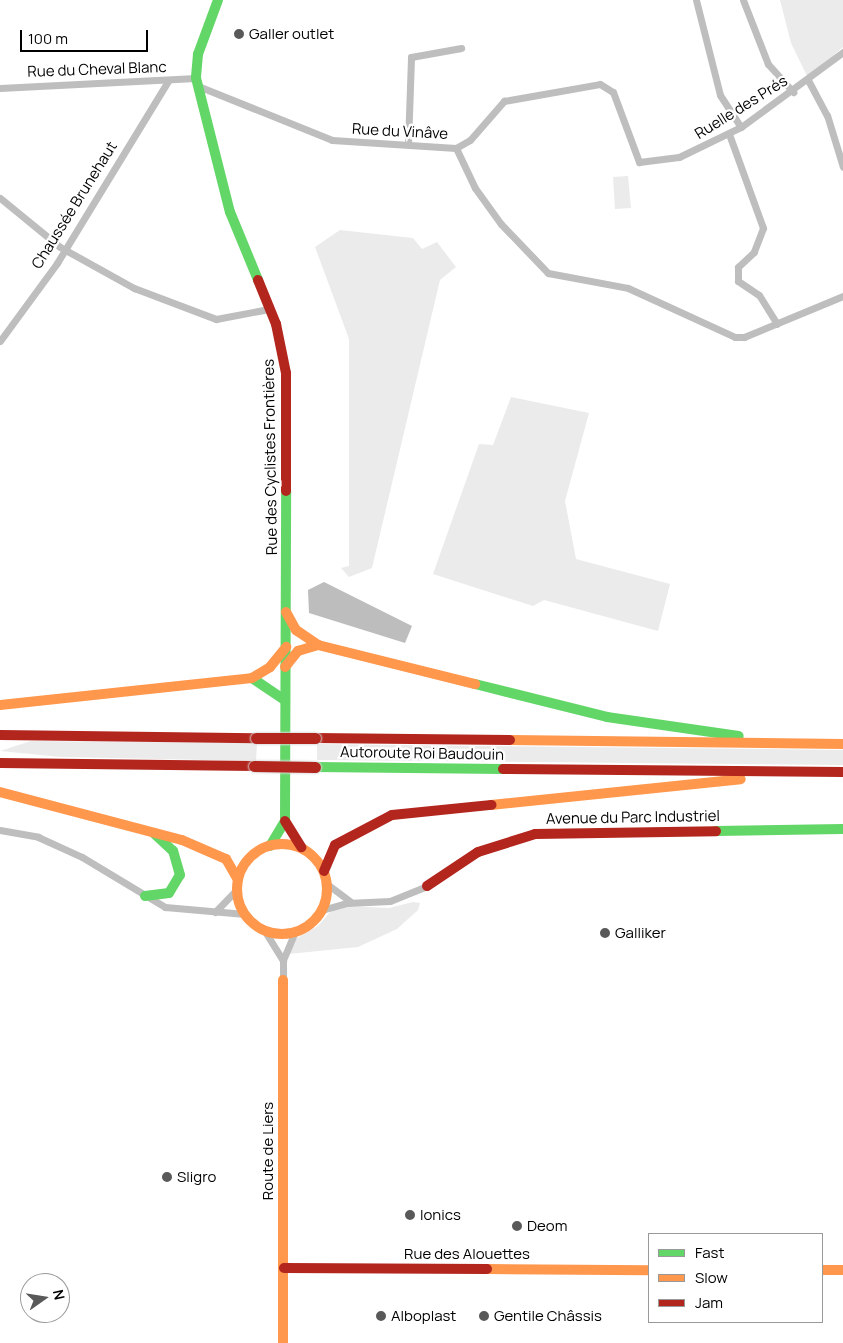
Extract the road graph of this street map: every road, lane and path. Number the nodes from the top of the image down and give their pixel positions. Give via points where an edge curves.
1 (218, 0) edge
2 (696, 0) edge
3 (744, 0) edge
4 (462, 48) dead end
5 (843, 53) edge
6 (808, 80) junction
7 (168, 82) junction
8 (197, 82) junction
9 (0, 88) edge
10 (793, 92) junction
11 (741, 127) junction
12 (728, 134) junction
13 (408, 144) junction
14 (456, 148) junction
15 (843, 167) edge
16 (0, 198) edge
17 (65, 250) junction
18 (843, 296) edge
19 (269, 308) junction
20 (777, 324) junction
21 (0, 341) edge
22 (286, 612) junction
23 (318, 645) junction
24 (286, 647) junction
25 (285, 667) junction
26 (252, 678) junction
27 (285, 700) junction
28 (0, 705) edge
29 (0, 735) edge
30 (768, 743) junction
31 (843, 744) edge
32 (0, 763) edge
33 (760, 772) junction
34 (843, 772) edge
35 (0, 792) edge
36 (285, 821) junction
37 (843, 829) edge
38 (0, 830) edge
39 (150, 830) junction
40 (270, 846) junction
41 (301, 848) junction
42 (324, 871) junction
43 (238, 884) junction
44 (327, 884) junction
45 (427, 886) joint
46 (145, 896) junction
47 (351, 902) junction
48 (322, 910) junction
49 (215, 912) junction
50 (245, 914) junction
51 (264, 930) junction
52 (295, 932) junction
53 (283, 960) junction
54 (283, 980) joint
55 (284, 1268) junction
56 (648, 1270) edge
57 (823, 1270) edge
58 (843, 1270) edge
59 (284, 1343) edge

1 - 8 main road via 198,54
2 - 11 street via 720,95
3 - 10 street via 768,64
4 - 13 street via 411,58
5 - 6 street, Ruelle des Prés
6 - 10 street, Ruelle des Prés
6 - 15 street via 827,115
7 - 8 street, Rue du Cheval Blanc
7 - 9 street, Rue du Cheval Blanc
7 - 17 street, Chaussée Brunehaut
8 - 13 street, Rue du Vinâve via 332,140
8 - 19 main road, Rue des Cyclistes Frontières via 230,212
10 - 11 street, Ruelle des Prés
11 - 12 street, Ruelle des Prés
12 - 14 street, Ruelle des Prés via 690,154 642,163 613,92 604,85 504,101 470,140
12 - 20 street via 763,228 754,252 738,267 738,281 759,295
13 - 14 street, Rue du Vinâve
14 - 20 street, Rue du Vinâve via 475,188 501,224 548,273 628,288 726,333 744,337
16 - 17 street
17 - 19 street via 134,288 216,319
17 - 21 street, Chaussée Brunehaut
18 - 20 street
19 - 22 main road, Rue des Cyclistes Frontières via 280,338 286,373
22 - 23 main road via 296,630
22 - 24 main road, Rue des Cyclistes Frontières
23 - 25 main road via 298,651
23 - 30 main road via 607,717
24 - 25 main road, Rue des Cyclistes Frontières
24 - 26 main road via 270,668
25 - 27 main road, Rue des Cyclistes Frontières
26 - 27 main road
26 - 28 main road
27 - 36 main road, Rue des Cyclistes Frontières
29 - 30 main road, Autoroute Roi Baudouin, bridge
30 - 31 main road, Autoroute Roi Baudouin
32 - 33 main road, Autoroute Roi Baudouin, bridge
33 - 34 main road, Autoroute Roi Baudouin
33 - 42 main road via 739,779 392,815 334,845
35 - 39 main road
36 - 40 main road
36 - 41 main road
37 - 45 main road, Avenue du Parc Industriel via 535,834 478,852
38 - 46 street via 47,841 107,869
39 - 43 main road via 221,857 232,865
39 - 46 main road via 173,851 180,874 169,893
40 - 41 main road
40 - 43 main road via 249,859
41 - 42 main road
42 - 44 main road
43 - 49 street
43 - 50 main road
44 - 47 street
44 - 48 main road
45 - 47 street, Avenue du Parc Industriel via 390,901
46 - 49 street via 172,910
47 - 48 street, Avenue du Parc Industriel
48 - 52 main road
49 - 50 street
50 - 51 main road
51 - 52 main road
51 - 53 street
52 - 53 street, Route de Liers
53 - 54 street, Route de Liers
54 - 55 main road, Route de Liers
55 - 56 main road, Rue des Alouettes
55 - 59 main road, Route de Liers
57 - 58 main road

